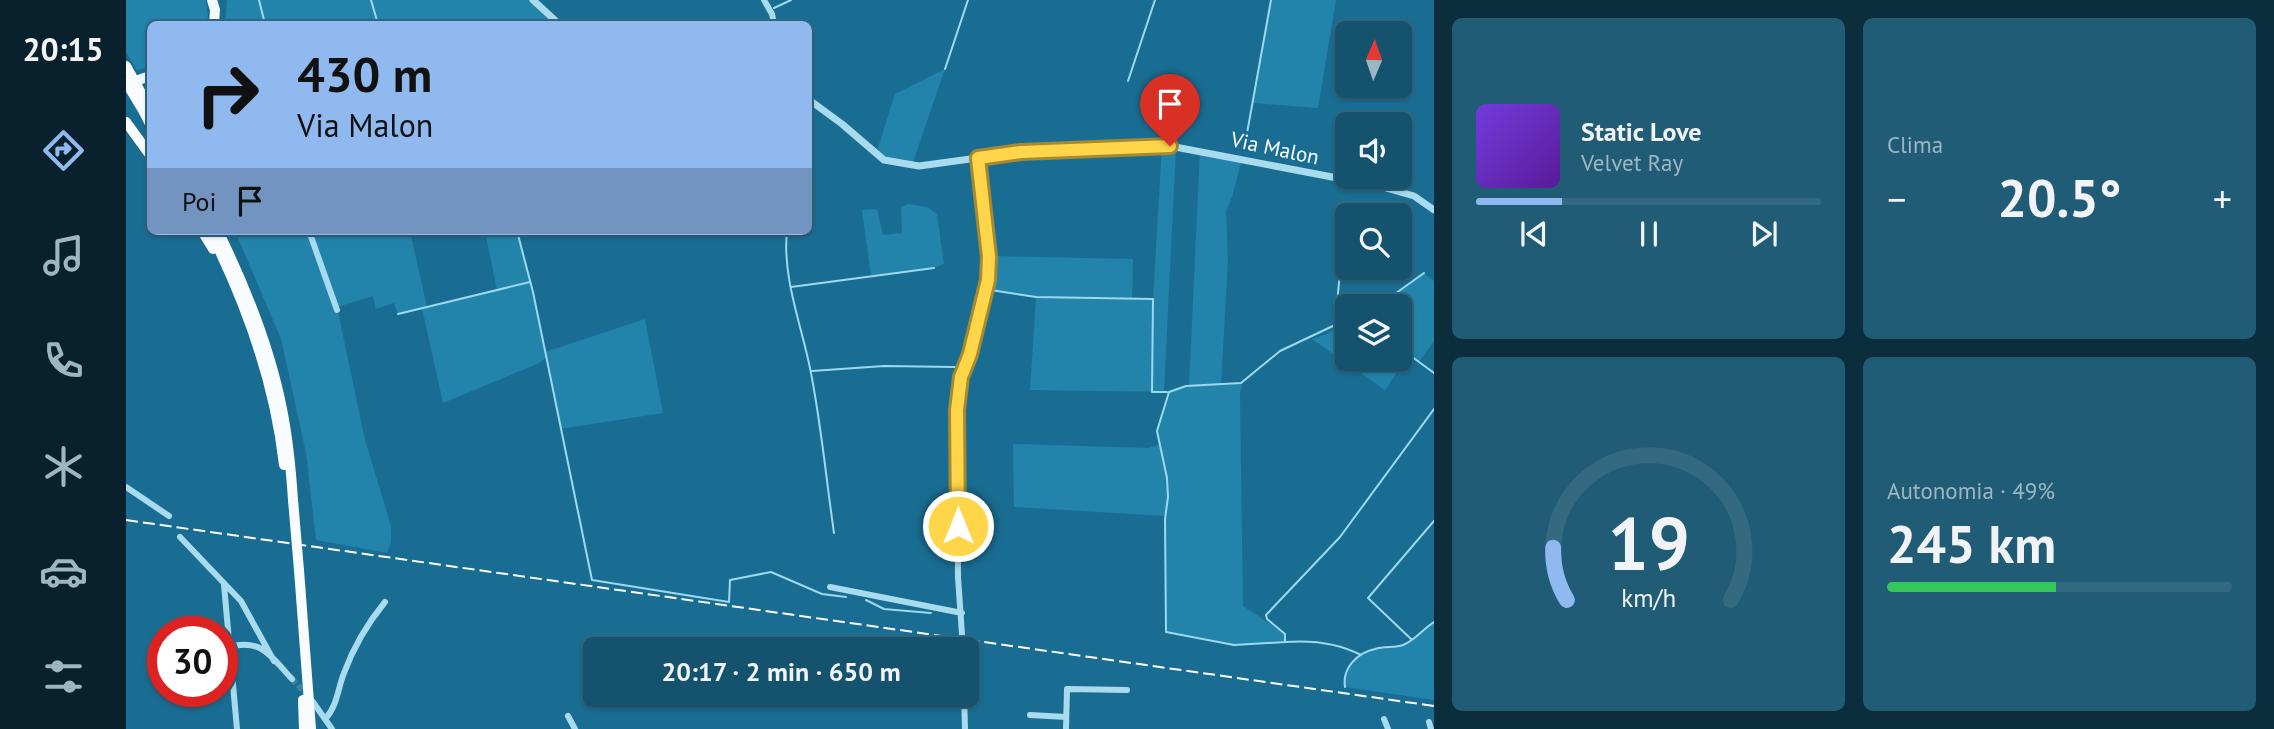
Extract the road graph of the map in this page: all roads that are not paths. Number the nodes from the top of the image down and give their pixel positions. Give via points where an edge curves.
1 (533, 0) edge
2 (764, 0) edge
3 (214, 3) edge
4 (214, 21) edge
5 (556, 21) edge
6 (773, 21) edge
7 (126, 66) edge
8 (147, 77) edge
9 (126, 83) edge
10 (812, 102) edge
11 (147, 110) edge
12 (126, 122) edge
13 (147, 151) edge
14 (978, 158) junction
15 (1434, 210) edge
16 (204, 235) edge
17 (219, 235) edge
18 (220, 235) edge
19 (310, 235) edge
20 (232, 281) junction
21 (337, 310) dead end
22 (126, 487) edge
23 (290, 500) junction
24 (169, 516) dead end
25 (180, 537) dead end
26 (296, 570) junction
27 (224, 583) junction
28 (830, 587) dead end
29 (385, 602) dead end
30 (962, 613) junction
31 (227, 616) edge
32 (963, 637) edge
33 (238, 645) edge
34 (274, 661) junction
35 (292, 679) tunnel mouth
36 (1127, 691) dead end
37 (313, 702) tunnel mouth
38 (235, 707) edge
39 (964, 707) edge
40 (1030, 715) dead end
41 (568, 716) dead end
42 (1066, 716) junction
43 (326, 718) junction
44 (1384, 719) dead end
45 (237, 729) edge
46 (304, 729) edge
47 (312, 729) edge
48 (332, 729) edge
49 (575, 729) edge
50 (965, 729) edge
51 (1066, 729) edge
52 (1388, 729) edge

1 - 5 street
2 - 6 street
3 - 4 main road
7 - 11 highway, bridge
8 - 9 main road
9 - 11 highway, bridge
10 - 14 street, Via Malon via 884,160 919,166
12 - 13 highway
14 - 15 street, Via Malon via 1170,146 1379,186 1414,196
14 - 30 street via 988,268 957,410
16 - 20 highway
17 - 20 highway
18 - 23 highway via 255,306 282,406
19 - 21 street
20 - 23 highway via 274,408
22 - 24 street
23 - 26 highway, bridge
25 - 27 street
26 - 46 highway
26 - 47 highway
27 - 31 street
27 - 34 street via 244,606
28 - 30 street
29 - 43 street via 363,629
30 - 32 street
33 - 34 street via 254,645
34 - 35 street
36 - 42 street via 1066,689
37 - 43 street
38 - 45 street
39 - 50 street
40 - 42 street
41 - 49 street
42 - 51 street
43 - 48 street
44 - 52 street

